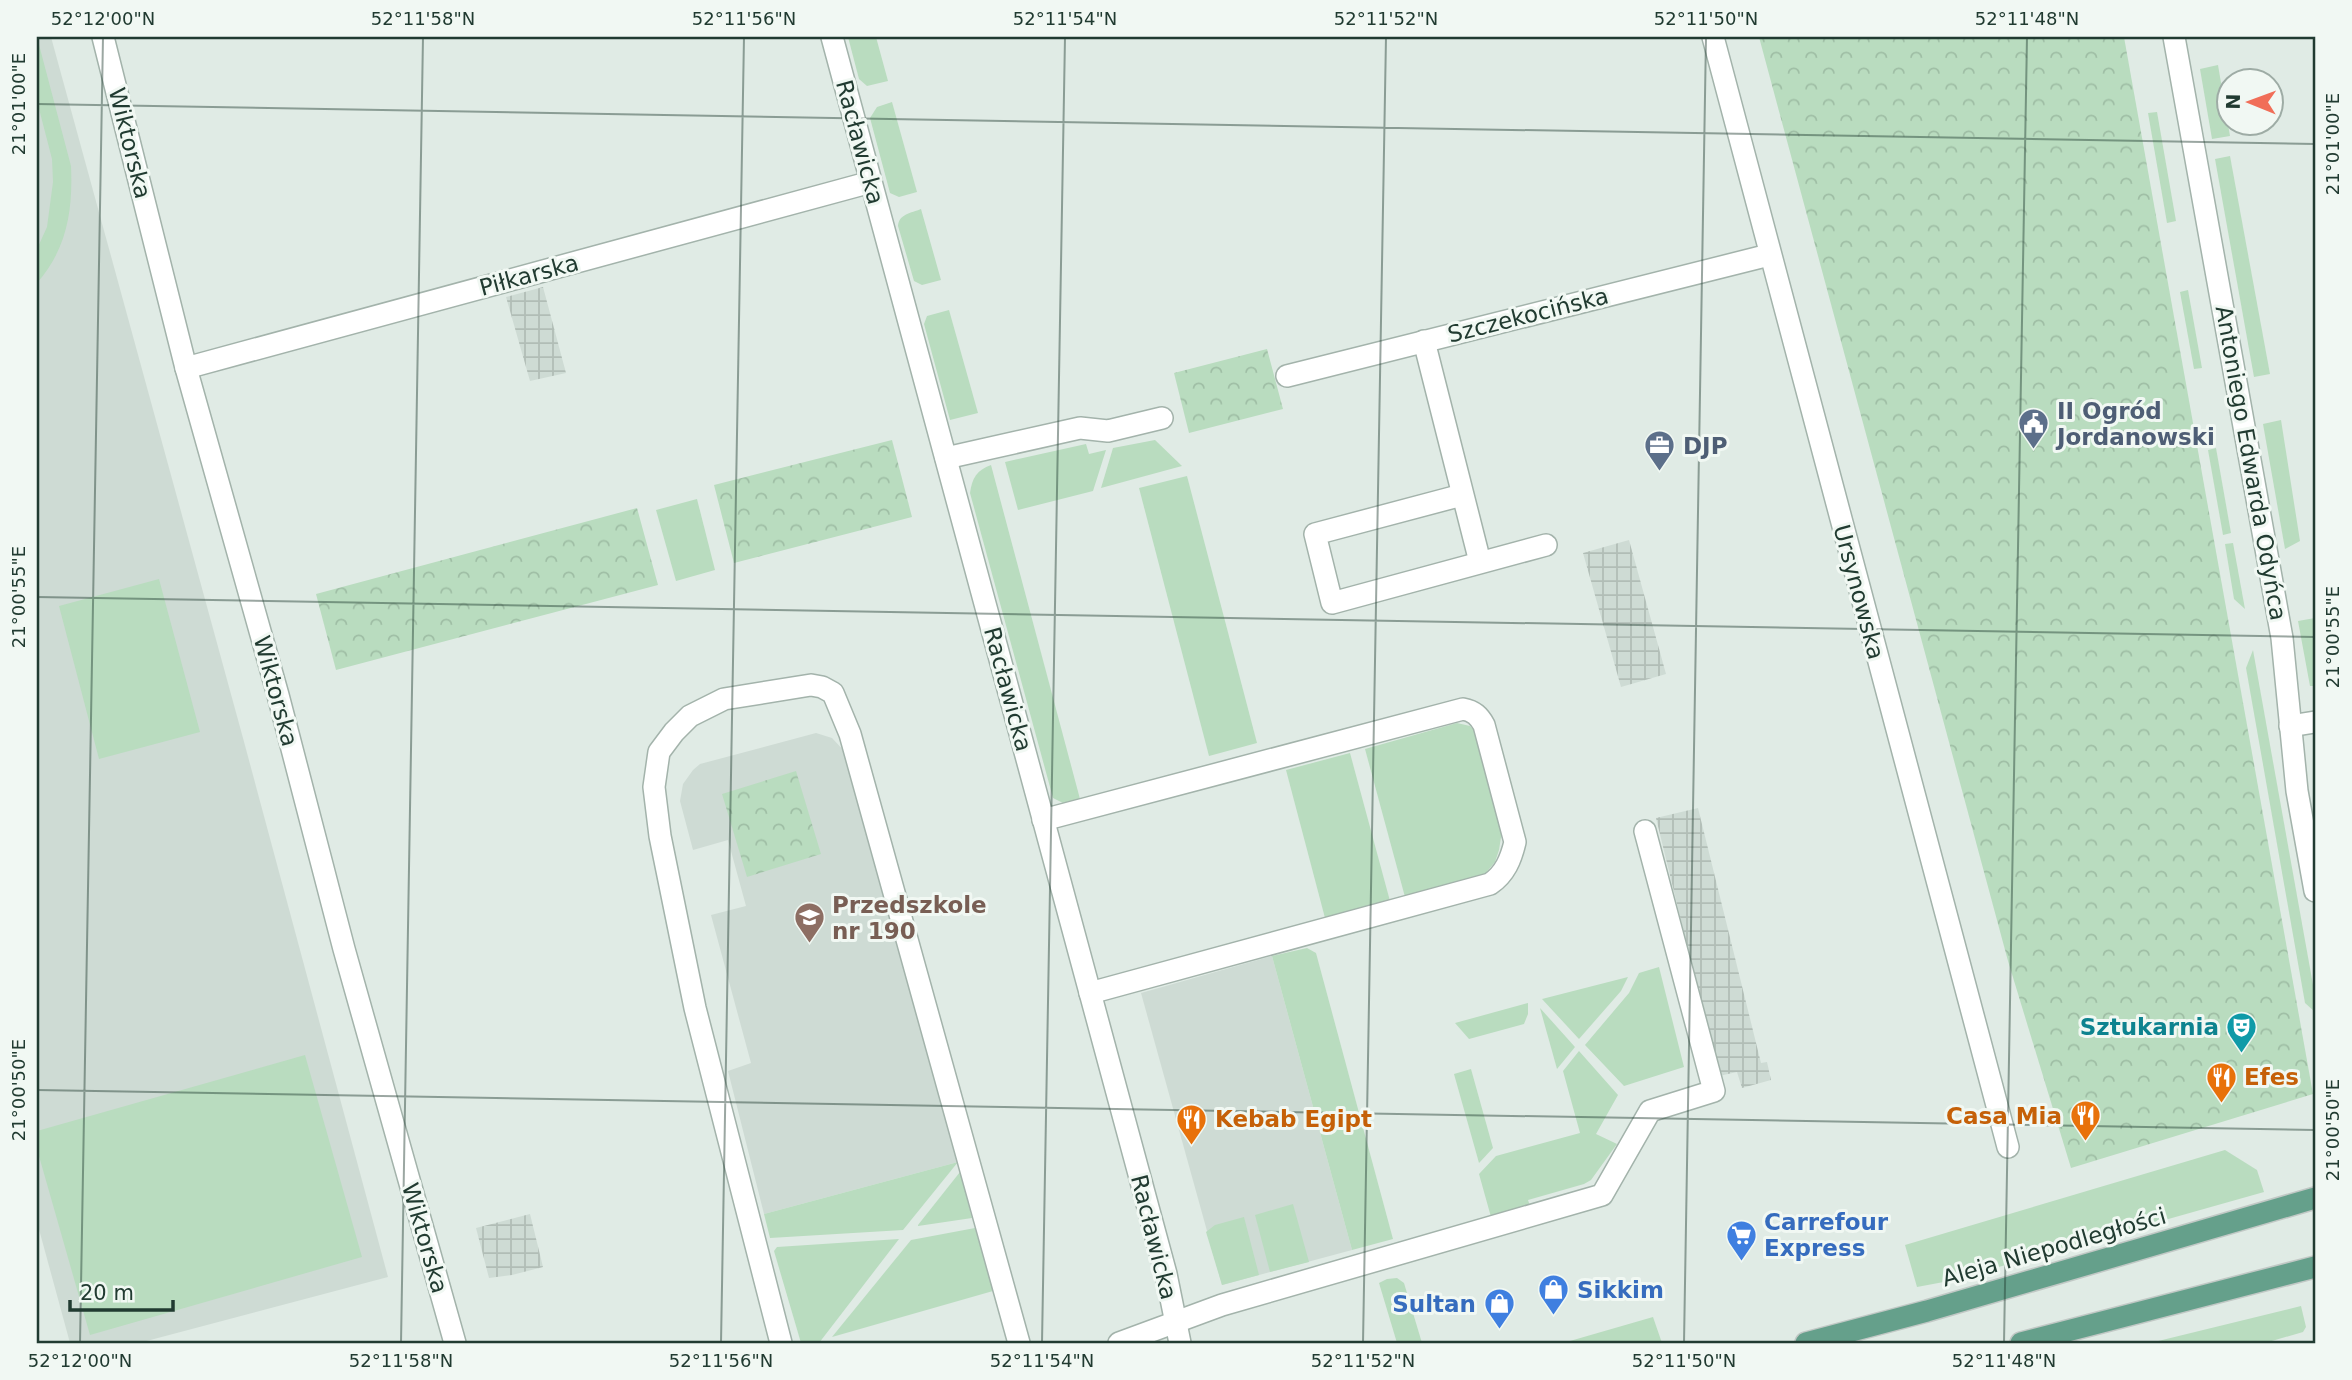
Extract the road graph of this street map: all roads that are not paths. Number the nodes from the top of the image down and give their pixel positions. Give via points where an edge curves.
1 (103, 37) edge
2 (832, 37) edge
3 (1713, 37) edge
4 (2174, 37) edge
5 (872, 182) junction
6 (1769, 255) junction
7 (1424, 341) junction
8 (186, 368) junction
9 (1287, 376) dead end
10 (1162, 418) dead end
11 (946, 458) junction
12 (1462, 495) junction
13 (1546, 545) dead end
14 (1480, 562) junction
15 (2315, 722) edge
16 (2290, 726) junction
17 (1043, 820) junction
18 (1645, 831) dead end
19 (2315, 891) edge
20 (1090, 993) junction
21 (2008, 1147) dead end
22 (2315, 1198) edge
23 (2315, 1267) edge
24 (1177, 1333) edge
25 (455, 1343) edge
26 (780, 1343) edge
27 (1019, 1343) edge
28 (1119, 1343) edge
29 (1806, 1343) edge
30 (2021, 1343) edge

1 - 8 street, Wiktorska
2 - 5 street, Racławicka
3 - 6 street, Ursynowska
4 - 16 street, Antoniego Edwarda Odyńca via 2282,638
5 - 8 street, Piłkarska
5 - 11 street, Racławicka
6 - 7 street, Szczekocińska
6 - 21 street, Ursynowska
7 - 9 street, Szczekocińska
7 - 12 street
8 - 25 street, Wiktorska
10 - 11 street via 1108,430 1080,428
11 - 17 street, Racławicka
12 - 14 street
12 - 14 street via 1315,534 1332,603
13 - 14 street
15 - 16 street
16 - 19 street, Antoniego Edwarda Odyńca
17 - 20 street, Racławicka
17 - 20 street via 1463,709 1471,710 1484,725 1515,842 1510,861 1490,884
18 - 24 street via 1713,1091 1650,1111 1602,1195 1223,1305
20 - 24 street, Racławicka via 1166,1274
22 - 29 main road, Aleja Niepodległości
23 - 30 main road
24 - 28 street
26 - 27 street via 695,1008 654,787 659,752 690,716 724,699 811,685 833,693 850,734

